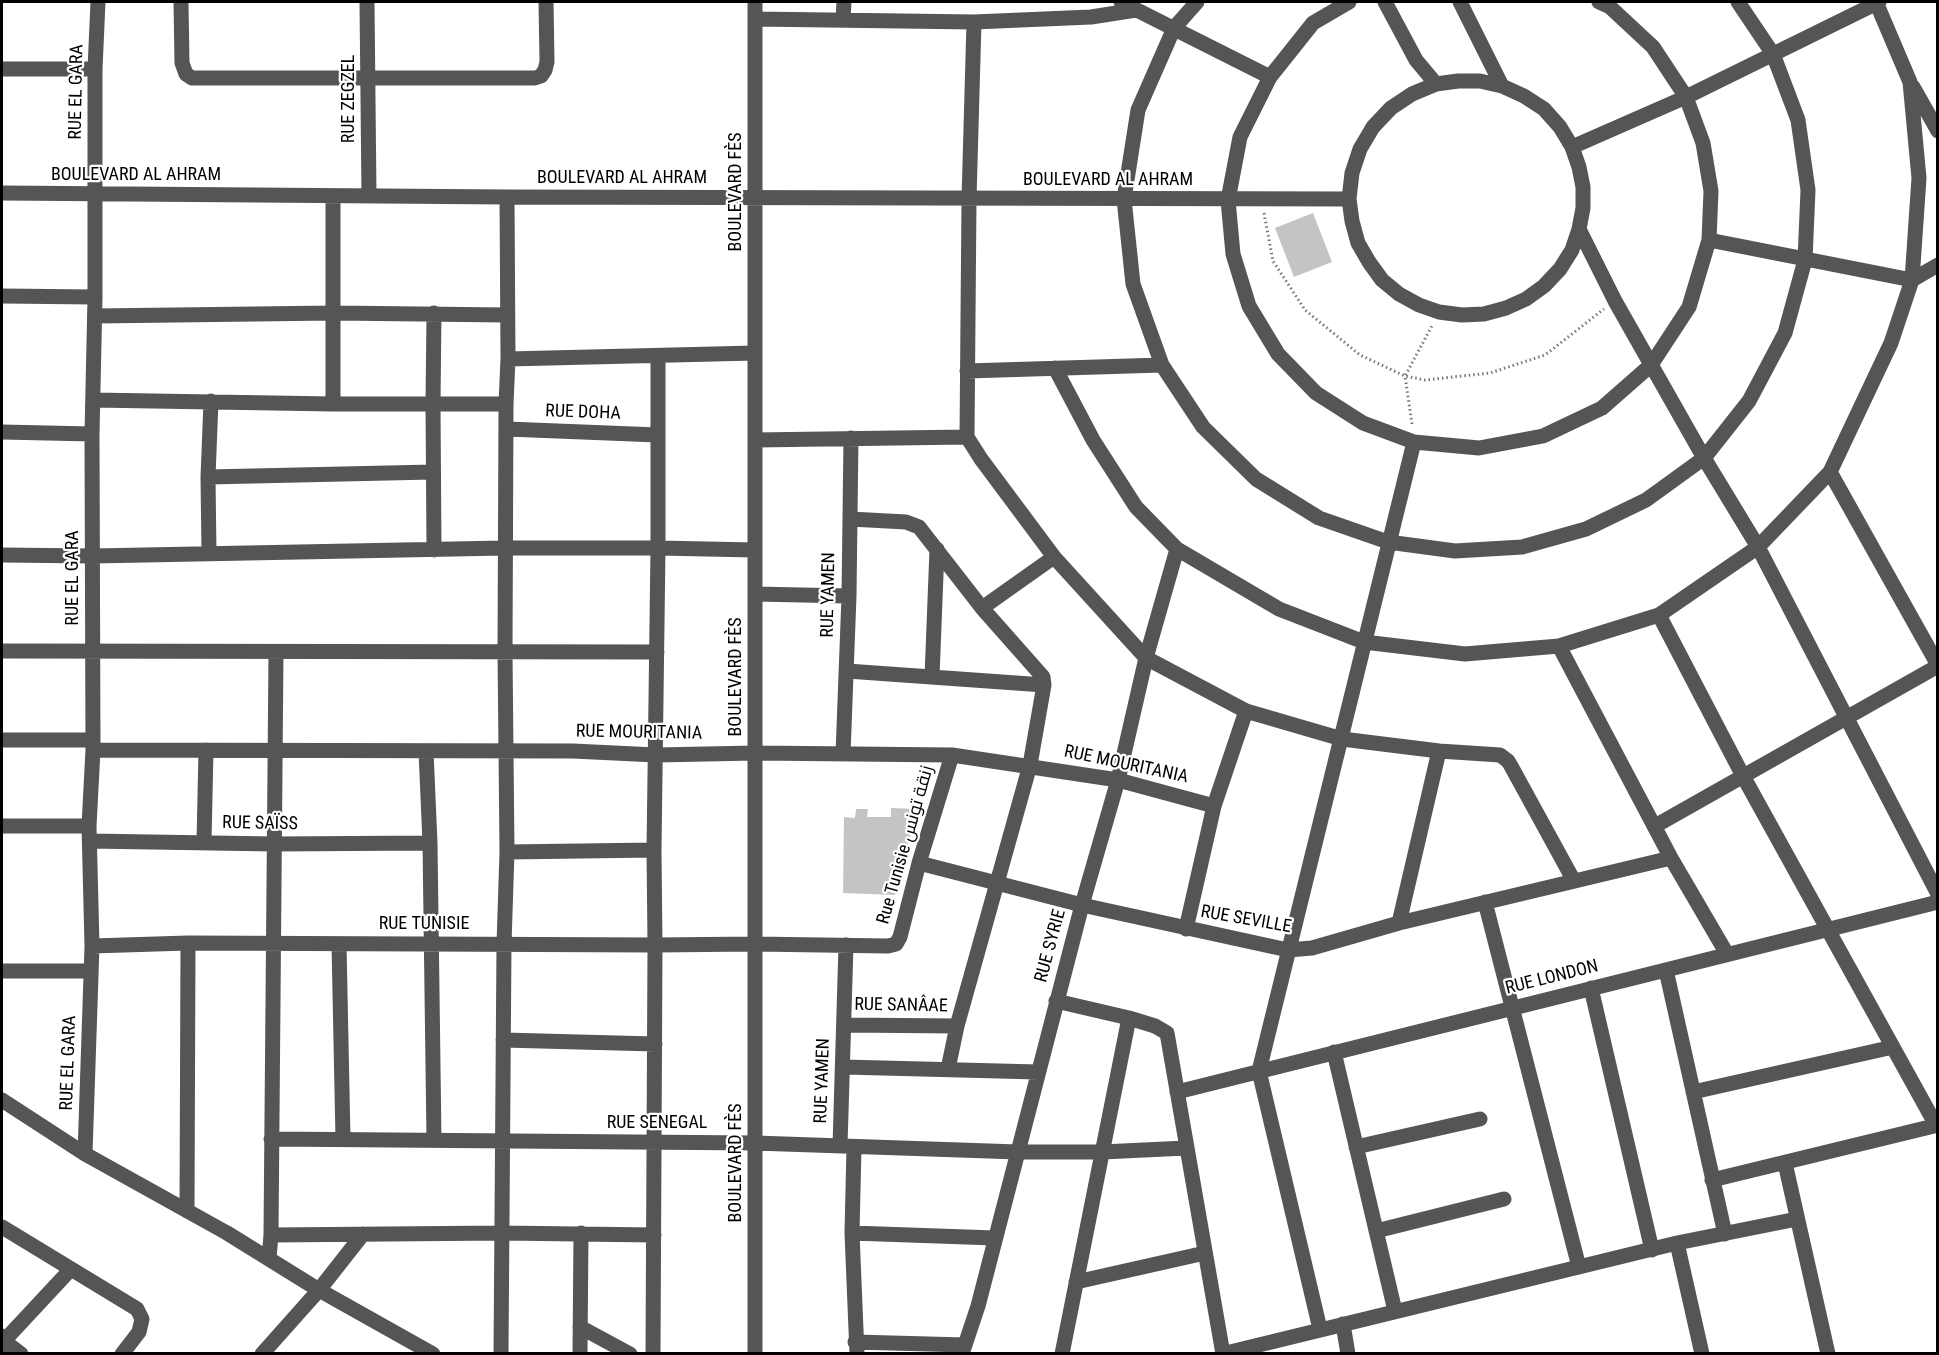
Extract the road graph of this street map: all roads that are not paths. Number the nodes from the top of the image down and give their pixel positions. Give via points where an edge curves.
1 (98, 2) edge
2 (181, 2) edge
3 (368, 2) edge
4 (546, 2) edge
5 (755, 2) edge
6 (844, 2) edge
7 (1121, 2) edge
8 (1197, 2) edge
9 (1349, 2) edge
10 (1384, 2) edge
11 (1460, 2) edge
12 (1599, 2) edge
13 (1738, 2) edge
14 (1877, 2) edge
15 (1136, 10) junction
16 (755, 19) junction
17 (843, 20) junction
18 (974, 22) junction
19 (1174, 28) junction
20 (1773, 54) junction
21 (2, 69) edge
22 (95, 69) junction
23 (368, 77) junction
24 (1269, 77) junction
25 (1910, 82) junction
26 (1436, 84) junction
27 (1502, 86) junction
28 (1686, 97) junction
29 (1938, 131) edge
30 (1572, 147) junction
31 (2, 193) edge
32 (95, 195) junction
33 (333, 196) junction
34 (369, 196) junction
35 (507, 197) junction
36 (755, 198) junction
37 (969, 199) junction
38 (1124, 199) junction
39 (1349, 199) junction
40 (1228, 200) junction
41 (1579, 229) junction
42 (1709, 240) junction
43 (1805, 260) junction
44 (1938, 265) edge
45 (1912, 280) junction
46 (2, 296) edge
47 (95, 297) junction
48 (334, 313) junction
49 (434, 313) junction
50 (507, 315) junction
51 (95, 316) junction
52 (755, 354) junction
53 (658, 356) junction
54 (508, 359) junction
55 (1162, 365) junction
56 (1652, 365) junction
57 (1055, 368) junction
58 (967, 371) junction
59 (93, 400) junction
60 (211, 401) junction
61 (433, 403) junction
62 (333, 404) junction
63 (506, 404) junction
64 (507, 429) junction
65 (2, 432) edge
66 (92, 434) junction
67 (658, 435) junction
68 (967, 437) junction
69 (851, 438) junction
70 (755, 440) junction
71 (1414, 442) junction
72 (1704, 458) junction
73 (433, 472) junction
74 (1830, 472) junction
75 (208, 477) junction
76 (850, 519) junction
77 (1388, 542) junction
78 (1758, 547) junction
79 (505, 548) junction
80 (658, 548) junction
81 (937, 549) junction
82 (1177, 549) junction
83 (434, 550) junction
84 (755, 550) junction
85 (209, 553) junction
86 (2, 555) edge
87 (93, 556) junction
88 (1054, 557) junction
89 (755, 594) junction
90 (849, 596) junction
91 (982, 608) junction
92 (1659, 615) junction
93 (1364, 642) junction
94 (1559, 646) junction
95 (92, 650) junction
96 (2, 651) edge
97 (657, 651) junction
98 (276, 652) junction
99 (505, 652) junction
100 (1146, 658) junction
101 (1938, 665) edge
102 (847, 671) junction
103 (932, 677) junction
104 (1044, 685) junction
105 (1246, 711) junction
106 (1846, 718) junction
107 (2, 740) edge
108 (1342, 740) junction
109 (93, 745) junction
110 (274, 749) junction
111 (206, 750) junction
112 (505, 751) junction
113 (1439, 751) junction
114 (426, 752) junction
115 (755, 753) junction
116 (843, 754) junction
117 (656, 755) junction
118 (951, 755) junction
119 (1030, 765) junction
120 (1743, 776) junction
121 (1118, 780) junction
122 (1214, 806) junction
123 (2, 826) edge
124 (1655, 826) junction
125 (89, 833) junction
126 (204, 842) junction
127 (430, 843) junction
128 (274, 844) junction
129 (654, 850) junction
130 (507, 852) junction
131 (1671, 858) junction
132 (919, 863) junction
133 (1574, 881) junction
134 (999, 882) junction
135 (1938, 894) edge
136 (1485, 902) junction
137 (1938, 902) edge
138 (1082, 905) junction
139 (1399, 923) junction
140 (1186, 929) junction
141 (1829, 929) junction
142 (188, 943) junction
143 (273, 944) junction
144 (339, 944) junction
145 (431, 944) junction
146 (504, 944) junction
147 (755, 944) junction
148 (896, 944) joint
149 (655, 945) junction
150 (846, 945) junction
151 (92, 946) junction
152 (1288, 950) junction
153 (1727, 954) junction
154 (1666, 970) junction
155 (2, 971) edge
156 (91, 971) junction
157 (1591, 988) junction
158 (1056, 1001) junction
159 (1512, 1008) junction
160 (1129, 1018) junction
161 (845, 1025) junction
162 (957, 1026) junction
163 (503, 1040) junction
164 (655, 1044) junction
165 (1893, 1047) junction
166 (1334, 1052) junction
167 (844, 1067) junction
168 (948, 1069) junction
169 (1259, 1071) junction
170 (1038, 1072) junction
171 (1177, 1092) junction
172 (1693, 1092) junction
173 (2, 1100) edge
174 (1480, 1119) dead end
175 (1937, 1125) edge
176 (271, 1138) junction
177 (343, 1139) junction
178 (434, 1140) junction
179 (503, 1141) junction
180 (655, 1143) junction
181 (755, 1143) junction
182 (847, 1147) junction
183 (1356, 1147) junction
184 (1186, 1148) junction
185 (1018, 1152) junction
186 (1102, 1152) junction
187 (85, 1154) junction
188 (1785, 1163) junction
189 (1712, 1180) junction
190 (1504, 1198) dead end
191 (187, 1211) junction
192 (1797, 1219) junction
193 (2, 1227) edge
194 (1376, 1231) junction
195 (503, 1233) junction
196 (581, 1233) junction
197 (852, 1233) junction
198 (363, 1234) junction
199 (1725, 1234) junction
200 (270, 1235) junction
201 (654, 1236) junction
202 (995, 1238) junction
203 (1677, 1244) junction
204 (1652, 1250) junction
205 (1205, 1253) junction
206 (269, 1258) junction
207 (1579, 1267) junction
208 (70, 1269) junction
209 (1076, 1282) junction
210 (319, 1290) junction
211 (1395, 1311) junction
212 (1342, 1324) junction
213 (580, 1327) junction
214 (1320, 1329) junction
215 (2, 1342) edge
216 (856, 1348) edge
217 (963, 1349) edge
218 (21, 1353) edge
219 (122, 1353) edge
220 (262, 1353) edge
221 (433, 1353) edge
222 (501, 1353) edge
223 (580, 1353) edge
224 (630, 1353) edge
225 (653, 1353) edge
226 (755, 1353) edge
227 (1062, 1353) edge
228 (1223, 1353) edge
229 (1348, 1353) edge
230 (1702, 1353) edge
231 (1828, 1353) edge

1 - 22 street, RUE EL GARA
2 - 23 street via 182,63 192,78
3 - 23 street, RUE ZEGZEL
4 - 23 street via 547,62 541,76
5 - 16 street, BOULEVARD FÈS
6 - 17 street
7 - 15 street
8 - 19 street
9 - 24 street via 1313,23
10 - 26 street via 1416,60
11 - 27 street
12 - 28 street via 1610,7 1653,47
13 - 20 street
14 - 20 street
14 - 25 street
15 - 18 street via 1091,17
15 - 19 street
16 - 17 street
16 - 36 street, BOULEVARD FÈS
17 - 18 street
18 - 37 street
19 - 24 street
19 - 38 street via 1138,110
20 - 28 street
20 - 43 street via 1798,120 1808,190
21 - 22 street
22 - 32 street, RUE EL GARA
23 - 34 street, RUE ZEGZEL
24 - 40 street via 1240,137
25 - 29 street
25 - 45 street via 1919,178
26 - 27 street via 1480,81
26 - 39 street via 1398,103 1373,127 1360,149
27 - 30 street via 1544,109
28 - 30 street
28 - 42 street via 1703,143 1711,191
30 - 41 street via 1583,187
31 - 32 street, BOULEVARD AL AHRAM
32 - 33 street, BOULEVARD AL AHRAM
32 - 47 street, RUE EL GARA
33 - 34 street, BOULEVARD AL AHRAM
33 - 48 street
34 - 35 street, BOULEVARD AL AHRAM
35 - 36 street, BOULEVARD AL AHRAM
35 - 50 street
36 - 37 street, BOULEVARD AL AHRAM
36 - 52 street, BOULEVARD FÈS
37 - 38 street, BOULEVARD AL AHRAM
37 - 58 street
38 - 40 street, BOULEVARD AL AHRAM
38 - 55 street via 1132,284
39 - 40 street, BOULEVARD AL AHRAM
39 - 41 street via 1358,243 1376,271 1399,294 1439,312 1484,314 1526,299 1560,269
40 - 71 street via 1233,254 1249,306 1278,354 1316,393 1363,423
41 - 56 street
42 - 43 street
42 - 56 street via 1689,307
43 - 45 street
43 - 72 street via 1785,333 1749,401
44 - 45 street
45 - 74 street via 1891,343
46 - 47 street
47 - 51 street, RUE EL GARA
48 - 49 street
48 - 51 street
48 - 62 street
49 - 50 street
49 - 61 street
50 - 54 street
51 - 59 street, RUE EL GARA
52 - 53 street
52 - 70 street, BOULEVARD FÈS
53 - 54 street
53 - 67 street
54 - 63 street
55 - 57 street
55 - 77 street via 1203,427 1256,479 1319,518
56 - 71 street via 1602,408 1544,436 1479,448
56 - 72 street
57 - 58 street
57 - 82 street via 1093,440 1136,507
58 - 68 street
59 - 60 street
59 - 66 street, RUE EL GARA
60 - 62 street
60 - 75 street
61 - 62 street
61 - 63 street
61 - 73 street
63 - 64 street
64 - 67 street, RUE DOHA
64 - 79 street
65 - 66 street
66 - 87 street, RUE EL GARA
67 - 80 street
68 - 69 street
68 - 88 street
69 - 70 street
69 - 76 street, RUE YAMEN
70 - 84 street, BOULEVARD FÈS
71 - 77 street
72 - 77 street via 1646,500 1586,529 1522,547 1455,551
72 - 78 street
73 - 75 street
73 - 83 street
74 - 78 street
74 - 101 street
75 - 85 street
76 - 81 street via 906,522 919,527
76 - 90 street, RUE YAMEN
77 - 93 street
78 - 92 street
78 - 106 street
79 - 80 street
79 - 83 street
79 - 99 street
80 - 84 street
80 - 97 street
81 - 91 street
81 - 103 street
82 - 93 street via 1279,609
82 - 100 street, RUE SYRIE
83 - 85 street
84 - 89 street, BOULEVARD FÈS
85 - 87 street
86 - 87 street
87 - 95 street, RUE EL GARA
88 - 91 street
88 - 100 street
89 - 90 street
89 - 115 street, BOULEVARD FÈS
90 - 102 street, RUE YAMEN
91 - 104 street via 1037,668
92 - 94 street
92 - 120 street
93 - 94 street via 1465,654
93 - 108 street
94 - 124 street
95 - 96 street
95 - 98 street
95 - 109 street, RUE EL GARA
97 - 99 street
97 - 117 street
98 - 99 street
98 - 110 street
99 - 112 street
100 - 105 street
100 - 121 street, RUE SYRIE
101 - 106 street
102 - 103 street
102 - 116 street, RUE YAMEN
103 - 104 street
104 - 119 street
105 - 108 street
105 - 122 street
106 - 120 street
106 - 135 street
107 - 109 street, RUE MOURITANIA
108 - 113 street
108 - 152 street
109 - 111 street, RUE MOURITANIA
109 - 125 street, RUE EL GARA
110 - 111 street, RUE MOURITANIA
110 - 114 street, RUE MOURITANIA
110 - 128 street
111 - 126 street
112 - 114 street, RUE MOURITANIA
112 - 117 street, RUE MOURITANIA
112 - 130 street
113 - 133 street via 1500,755 1508,761
113 - 139 street
114 - 127 street
115 - 116 street, RUE MOURITANIA
115 - 117 street, RUE MOURITANIA
115 - 147 street, BOULEVARD FÈS
116 - 118 street, RUE MOURITANIA
117 - 129 street
118 - 119 street, RUE MOURITANIA
118 - 132 street, Rue Tunisie زنقة تونس
119 - 121 street, RUE MOURITANIA
119 - 134 street
120 - 124 street
120 - 141 street
121 - 122 street, RUE MOURITANIA
121 - 138 street, RUE SYRIE
122 - 140 street
123 - 125 street, RUE SAÏSS
124 - 131 street
125 - 126 street, RUE SAÏSS
125 - 151 street, RUE EL GARA
126 - 128 street, RUE SAÏSS
127 - 128 street, RUE SAÏSS
127 - 145 street
128 - 143 street
129 - 130 street
129 - 149 street
130 - 146 street
131 - 133 street, RUE SEVILLE
131 - 153 street
132 - 134 street, RUE SEVILLE
132 - 148 street, Rue Tunisie زنقة تونس
133 - 136 street, RUE SEVILLE
134 - 138 street, RUE SEVILLE
134 - 162 street
136 - 139 street, RUE SEVILLE
136 - 159 street
137 - 141 street, RUE LONDON
138 - 140 street, RUE SEVILLE
138 - 158 street, RUE SYRIE
139 - 152 street, RUE SEVILLE via 1312,948
140 - 152 street, RUE SEVILLE
141 - 153 street, RUE LONDON
141 - 165 street
142 - 143 street, RUE TUNISIE
142 - 151 street, RUE TUNISIE
142 - 191 street
143 - 144 street, RUE TUNISIE
143 - 176 street
144 - 145 street, RUE TUNISIE
144 - 177 street
145 - 146 street, RUE TUNISIE
145 - 178 street
146 - 149 street, RUE TUNISIE
146 - 163 street
147 - 149 street, RUE TUNISIE
147 - 150 street, RUE TUNISIE
147 - 181 street, BOULEVARD FÈS
148 - 150 street, RUE TUNISIE
149 - 164 street
150 - 161 street, RUE YAMEN
151 - 156 street, RUE EL GARA
152 - 169 street
153 - 154 street, RUE LONDON
154 - 157 street, RUE LONDON
154 - 172 street
155 - 156 street
156 - 187 street, RUE EL GARA
157 - 159 street, RUE LONDON
157 - 204 street
158 - 160 street
158 - 170 street, RUE SYRIE
159 - 166 street, RUE LONDON
159 - 207 street
160 - 171 street via 1167,1033
160 - 186 street
161 - 162 street, RUE SANÂAE
161 - 167 street, RUE YAMEN
162 - 168 street
163 - 164 street
163 - 179 street
164 - 180 street
165 - 172 street
165 - 175 street
166 - 169 street, RUE LONDON
166 - 183 street
167 - 168 street
167 - 182 street, RUE YAMEN
168 - 170 street
169 - 171 street, RUE LONDON
169 - 214 street
170 - 185 street, RUE SYRIE
171 - 184 street
172 - 189 street
173 - 187 street
174 - 183 street
175 - 188 street
176 - 177 street, RUE SENEGAL
176 - 200 street
177 - 178 street, RUE SENEGAL
178 - 179 street, RUE SENEGAL
179 - 180 street, RUE SENEGAL
179 - 195 street
180 - 181 street, RUE SENEGAL
180 - 201 street
181 - 182 street, RUE SENEGAL
181 - 226 street, BOULEVARD FÈS
182 - 185 street, RUE SENEGAL
182 - 197 street, RUE YAMEN
183 - 194 street
184 - 186 street, RUE SENEGAL
184 - 205 street
185 - 186 street, RUE SENEGAL
185 - 202 street, RUE SYRIE
186 - 209 street
187 - 191 street
188 - 189 street
188 - 192 street
189 - 199 street
190 - 194 street
191 - 206 street
192 - 199 street
192 - 231 street
193 - 208 street
194 - 211 street
195 - 196 street
195 - 198 street
195 - 222 street
196 - 201 street
196 - 213 street
197 - 202 street
197 - 216 street, RUE YAMEN
198 - 200 street
198 - 210 street
199 - 203 street
200 - 206 street
201 - 225 street
202 - 217 street, RUE SYRIE
203 - 204 street
203 - 230 street
204 - 207 street
205 - 209 street
205 - 228 street
206 - 210 street
207 - 211 street
208 - 215 street
208 - 219 street via 136,1309 142,1319 139,1332
209 - 227 street
210 - 220 street
210 - 221 street
211 - 212 street
212 - 214 street
212 - 229 street
213 - 223 street
213 - 224 street
214 - 228 street
215 - 218 street
216 - 217 street

